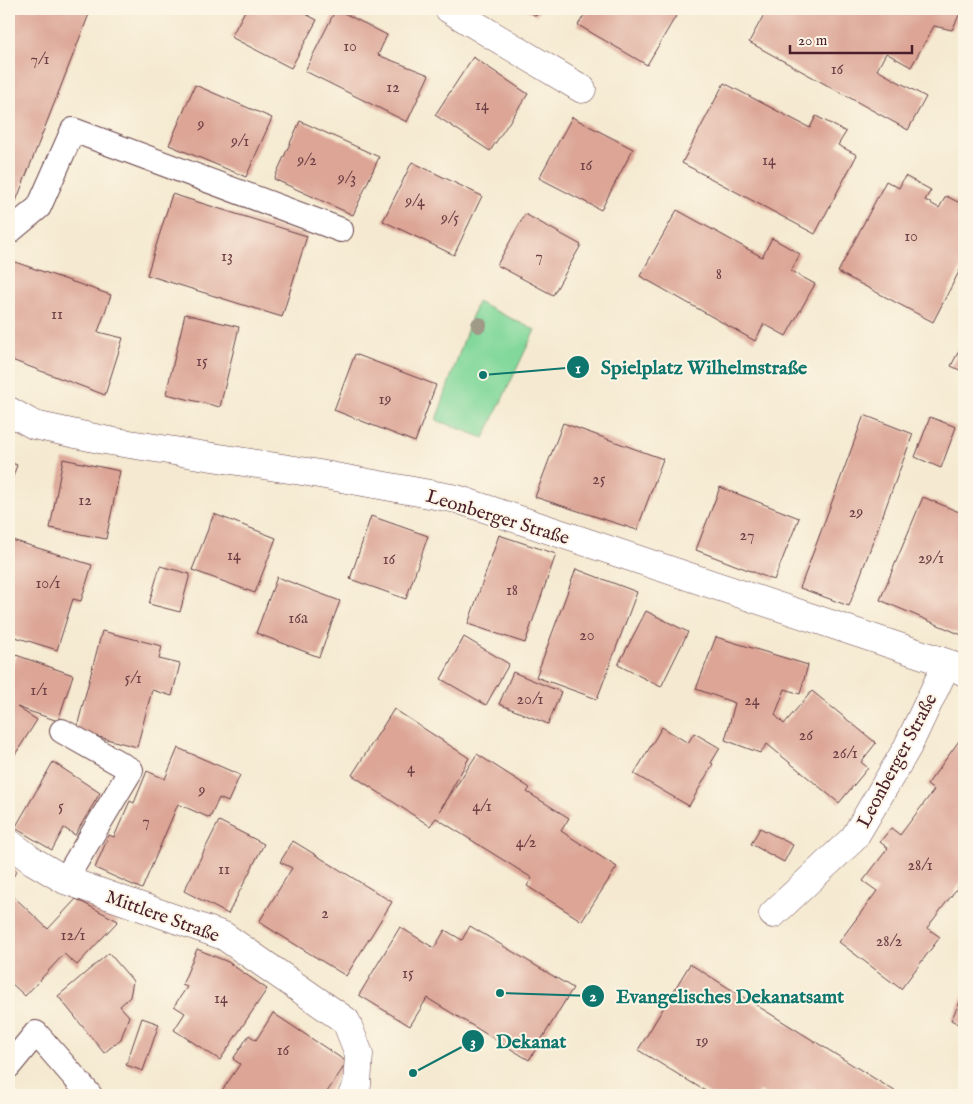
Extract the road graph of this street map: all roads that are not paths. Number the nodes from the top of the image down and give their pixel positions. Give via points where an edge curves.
1 (449, 9) edge
2 (582, 89) dead end
3 (341, 230) dead end
4 (9, 232) edge
5 (9, 411) edge
6 (956, 668) edge
7 (62, 731) dead end
8 (9, 843) edge
9 (64, 880) junction
10 (773, 914) dead end
11 (9, 1066) edge
12 (90, 1095) edge
13 (352, 1095) edge

1 - 2 street
3 - 4 lane via 73,130 39,207
5 - 6 street, Leonberger Straße via 34,425 104,440 457,499
6 - 10 street, Leonberger Straße via 854,838
7 - 9 lane via 131,770
8 - 9 street, Mittlere Straße
9 - 13 street, Mittlere Straße via 224,936 346,1021 359,1054 357,1085
11 - 12 lane via 36,1032

